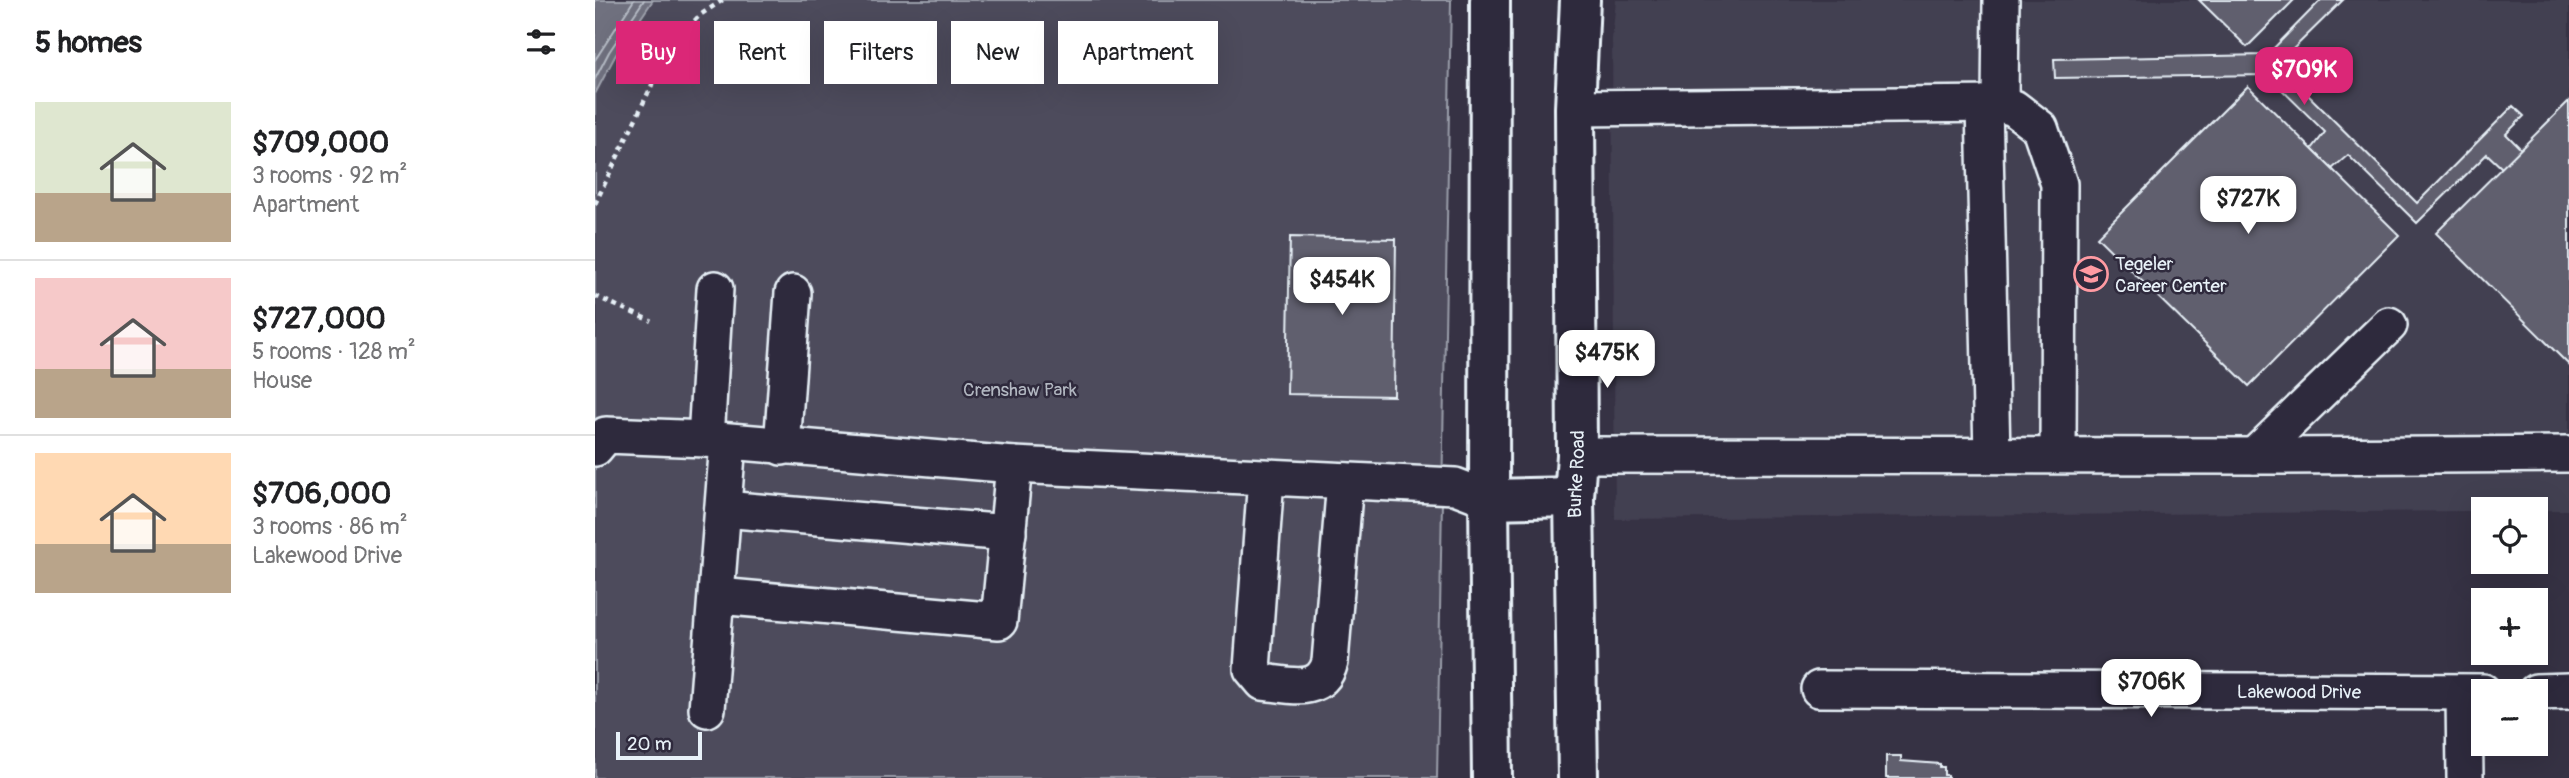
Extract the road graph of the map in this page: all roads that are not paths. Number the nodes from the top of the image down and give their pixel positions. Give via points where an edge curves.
1 (1490, 0) edge
2 (1580, 0) edge
3 (2001, 0) edge
4 (1992, 104) junction
5 (1575, 108) junction
6 (715, 289) dead end
7 (793, 293) dead end
8 (2389, 325) dead end
9 (717, 440) junction
10 (782, 447) junction
11 (595, 448) edge
12 (2569, 454) edge
13 (1577, 455) junction
14 (1992, 455) junction
15 (2058, 455) junction
16 (2254, 456) junction
17 (1014, 465) junction
18 (1266, 478) junction
19 (1345, 481) junction
20 (1574, 497) junction
21 (1489, 499) junction
22 (723, 509) junction
23 (1008, 533) junction
24 (717, 596) junction
25 (1819, 689) dead end
26 (2569, 691) edge
27 (2548, 692) edge
28 (2471, 693) edge
29 (707, 709) dead end
30 (2471, 721) edge
31 (1492, 778) edge
32 (1578, 778) edge
33 (2465, 778) edge

1 - 21 main road
2 - 5 main road, Burke Road
3 - 4 street
4 - 5 street
4 - 14 street
4 - 15 street via 2014,108 2040,128 2059,184
5 - 13 main road, Burke Road
6 - 9 street
7 - 10 street
8 - 16 street
9 - 10 street
9 - 11 street via 606,435
9 - 22 street
10 - 17 street
12 - 16 street
13 - 14 street
13 - 20 main road, Burke Road
14 - 15 street
15 - 16 street
17 - 18 street
17 - 23 street
18 - 19 street
18 - 19 street via 1252,669 1263,682 1294,686 1313,685 1327,675
19 - 21 street via 1455,486
20 - 21 main road
20 - 32 main road, Burke Road
21 - 31 main road
22 - 23 street
22 - 24 street
23 - 24 street via 999,621
24 - 29 street
25 - 28 street, Lakewood Drive
26 - 27 street
30 - 33 street

